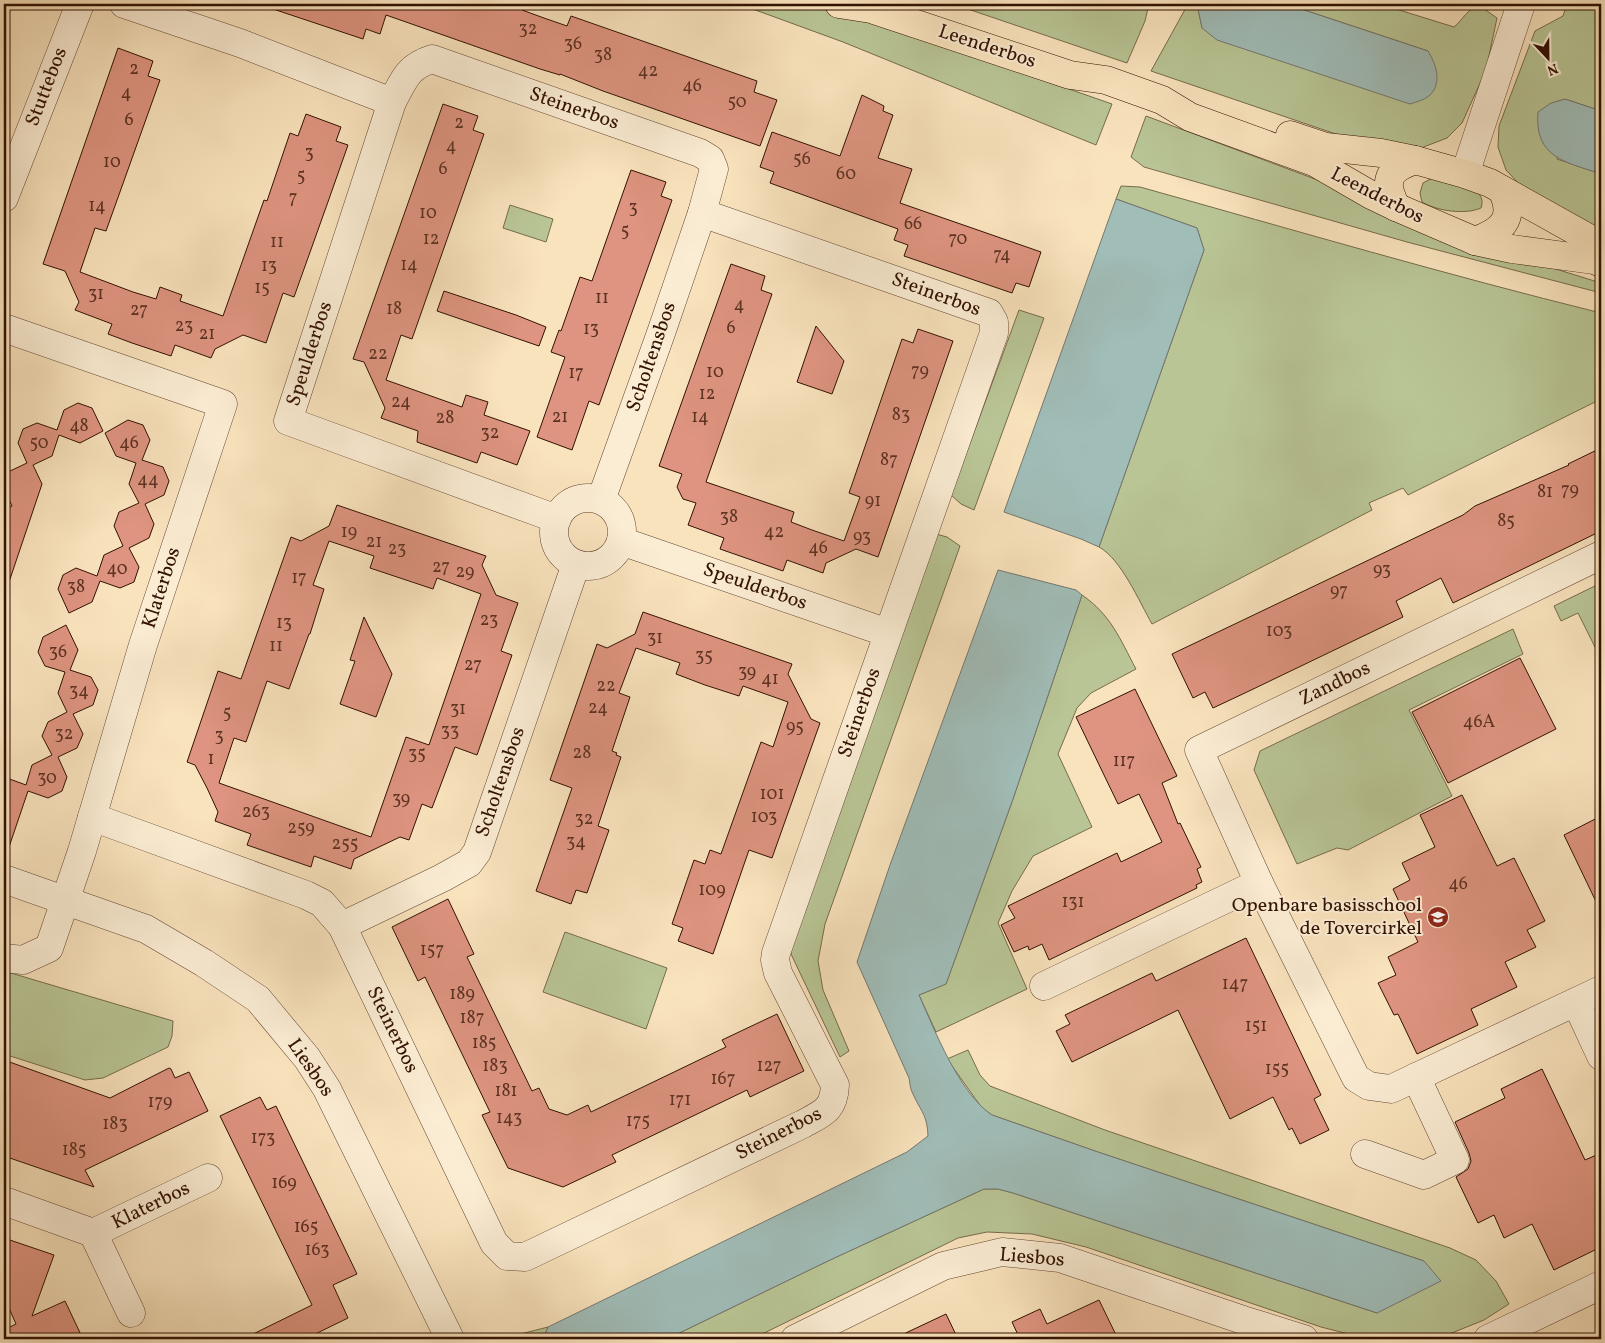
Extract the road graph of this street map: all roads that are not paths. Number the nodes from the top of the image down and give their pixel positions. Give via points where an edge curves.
1 (80, 4) edge
2 (124, 4) edge
3 (839, 4) edge
4 (906, 4) edge
5 (1521, 4) edge
6 (1106, 80) junction
7 (1162, 100) junction
8 (392, 102) junction
9 (1415, 160) junction
10 (1465, 174) junction
11 (1502, 190) junction
12 (4, 198) edge
13 (1396, 208) junction
14 (702, 213) junction
15 (1475, 241) junction
16 (1601, 245) edge
17 (1601, 262) edge
18 (4, 328) edge
19 (601, 500) junction
20 (556, 519) junction
21 (622, 541) junction
22 (1601, 555) edge
23 (576, 564) junction
24 (888, 633) junction
25 (92, 817) junction
26 (4, 879) edge
27 (1259, 883) junction
28 (64, 900) junction
29 (342, 926) junction
30 (4, 958) edge
31 (1044, 986) dead end
32 (1601, 990) edge
33 (1576, 1002) junction
34 (1601, 1056) edge
35 (1416, 1077) junction
36 (1364, 1154) dead end
37 (208, 1178) dead end
38 (4, 1201) edge
39 (94, 1233) junction
40 (1601, 1285) edge
41 (131, 1313) dead end
42 (1240, 1330) edge
43 (450, 1339) edge
44 (795, 1339) edge
45 (1304, 1339) edge
46 (1488, 1339) edge

1 - 12 street, Stuttebos
2 - 8 street via 240,43
3 - 6 main road, Leenderbos via 871,10 1070,75
4 - 6 main road, Leenderbos via 1075,61
5 - 10 street
6 - 7 main road, Leenderbos
7 - 9 main road, Leenderbos via 1194,102 1326,147
7 - 13 main road, Leenderbos via 1190,117 1314,162
8 - 14 street, Steinerbos via 418,63 432,59 700,153 710,160 714,169
8 - 20 street, Speulderbos via 288,421
9 - 10 main road, Leenderbos
9 - 13 main road via 1392,172 1390,195
10 - 11 main road, Leenderbos
11 - 15 main road via 1508,217 1500,228
11 - 16 main road, Leenderbos
13 - 15 main road, Leenderbos
14 - 19 street, Scholtensbos
14 - 24 street, Steinerbos via 989,313 994,322 994,333
15 - 17 main road, Leenderbos
18 - 25 street, Klaterbos via 223,404 143,646
19 - 20 street via 591,497 570,503
19 - 21 street via 617,513 623,531
20 - 23 street via 557,546 567,559
21 - 23 street via 609,560 587,567
21 - 24 street, Speulderbos
22 - 27 street, Zandbos via 1199,750
23 - 29 street, Scholtensbos via 477,852 469,863 442,878
24 - 29 street, Steinerbos via 775,960 778,973 835,1085 830,1108 820,1115 525,1257 507,1256 494,1243
25 - 28 street, Klaterbos
25 - 29 street, Steinerbos via 306,895 322,903
26 - 28 street, Liesbos
27 - 31 street
27 - 35 street, Zandbos via 1356,1078 1369,1086 1391,1089
28 - 30 street, Klaterbos via 49,948 23,960
28 - 43 street, Liesbos via 146,928 258,999 307,1058 327,1089
32 - 33 street, Zandbos
33 - 34 street
33 - 35 street, Zandbos
35 - 36 street via 1455,1160 1424,1175
37 - 39 street, Klaterbos
38 - 39 street, Klaterbos
39 - 41 street, Klaterbos
40 - 46 street
42 - 44 street, Liesbos via 1060,1258 1002,1252 943,1266
42 - 45 street, Liesbos

